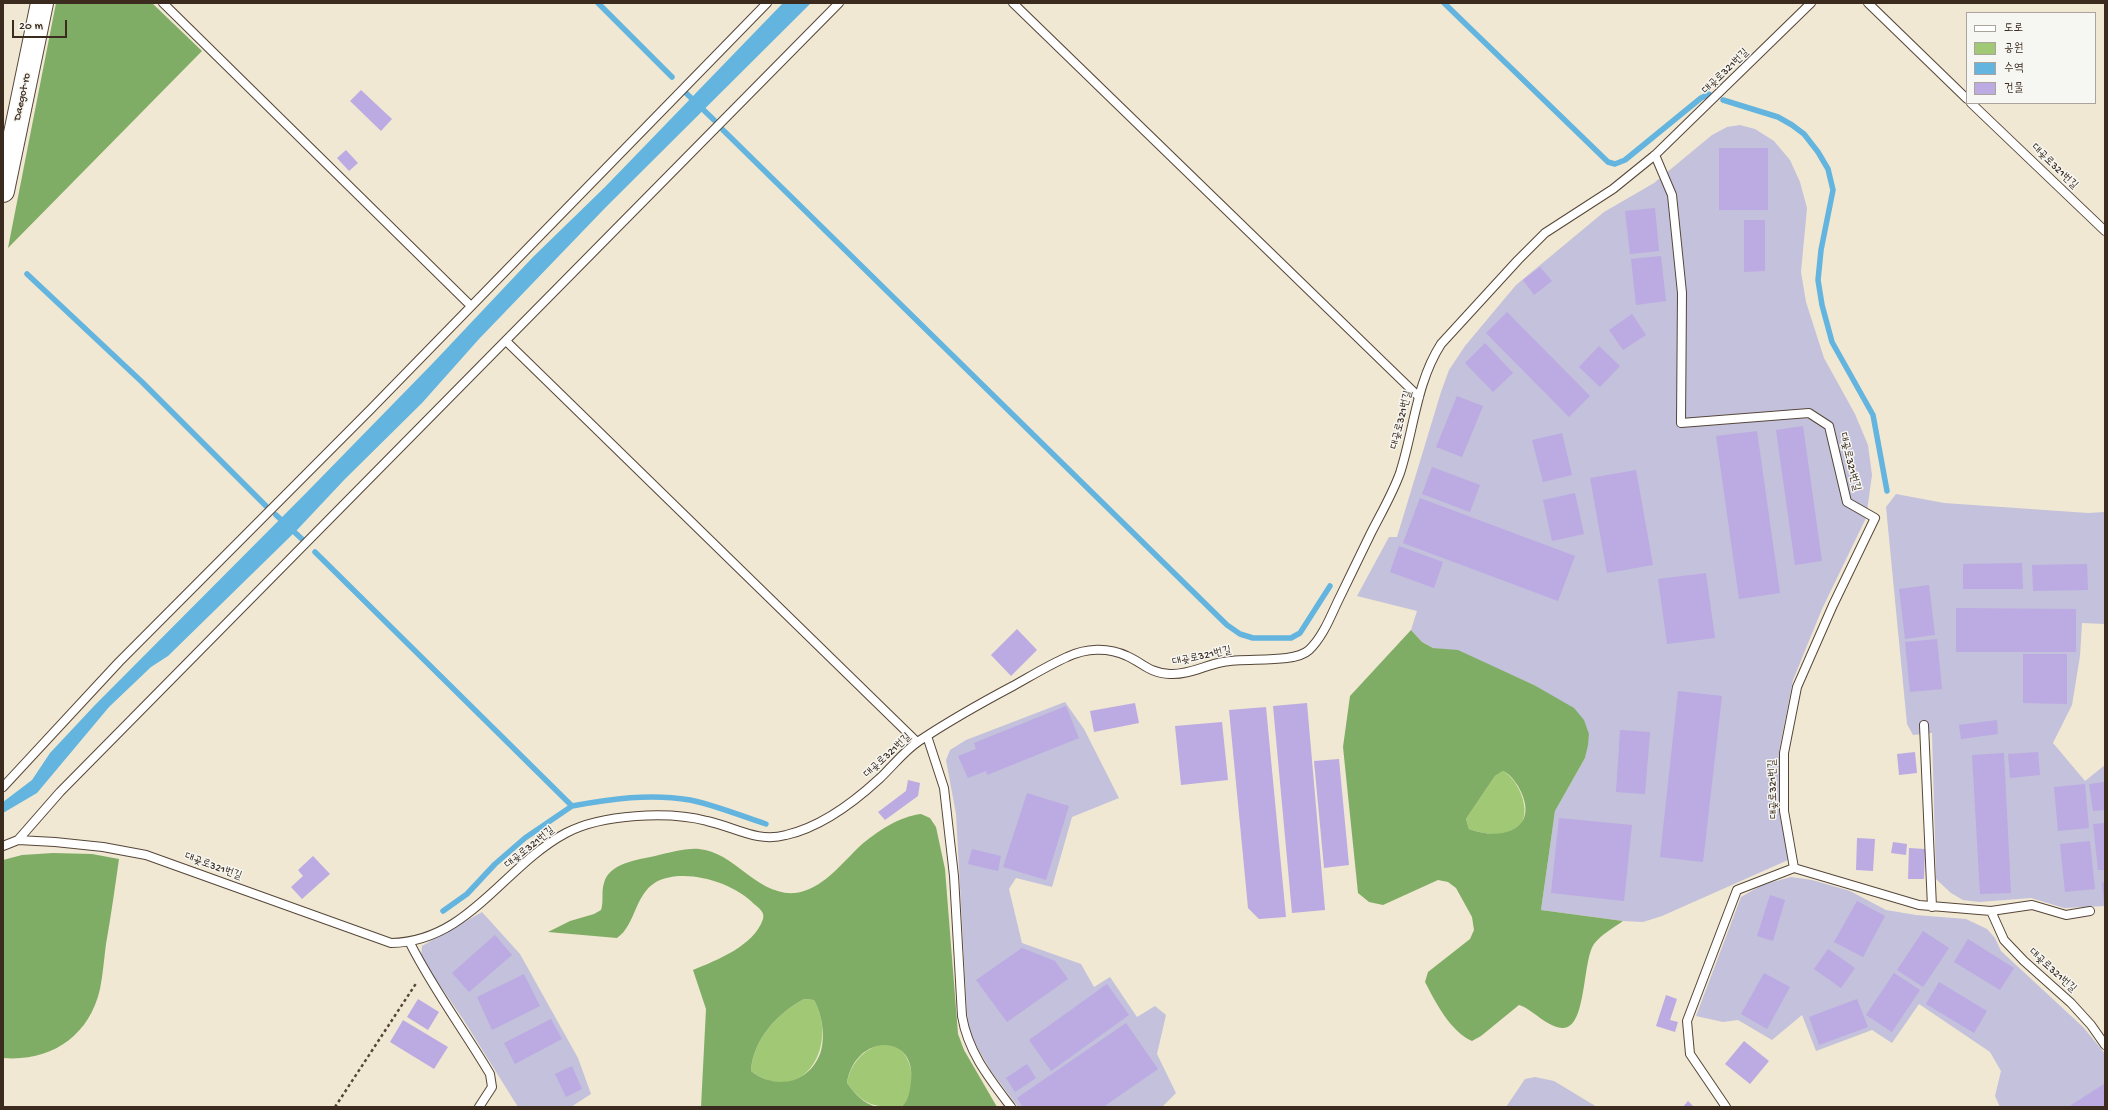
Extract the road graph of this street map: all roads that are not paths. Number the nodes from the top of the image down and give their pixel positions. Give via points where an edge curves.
1 (42, 3) edge
2 (163, 3) edge
3 (767, 3) edge
4 (839, 3) edge
5 (1013, 3) edge
6 (1811, 3) edge
7 (1868, 3) edge
8 (1966, 98) edge
9 (1972, 104) edge
10 (1655, 155) junction
11 (3, 191) edge
12 (2105, 231) edge
13 (471, 306) junction
14 (506, 341) junction
15 (1419, 397) junction
16 (1924, 725) dead end
17 (927, 736) junction
18 (917, 742) junction
19 (3, 787) edge
20 (18, 840) junction
21 (3, 846) edge
22 (1794, 868) junction
23 (1932, 907) junction
24 (1991, 911) junction
25 (2090, 911) dead end
26 (410, 943) junction
27 (2105, 1045) edge
28 (479, 1107) edge
29 (1011, 1107) edge
30 (1726, 1107) edge

1 - 11 street, Daegot-ro
2 - 13 lane
3 - 13 lane
4 - 14 lane
5 - 15 lane
6 - 10 lane, 대곶로321번길
7 - 8 lane
9 - 12 lane, 대곶로321번길
10 - 15 lane, 대곶로321번길 via 1613,189 1545,233 1518,260 1442,344 1427,371
10 - 22 lane, 대곶로321번길 via 1672,196 1682,293 1681,423 1809,413 1829,426 1848,502 1875,518 1797,688 1784,753 1784,811
13 - 19 lane via 119,662
14 - 18 lane
14 - 20 lane via 60,792
15 - 17 lane, 대곶로321번길 via 1399,475 1328,624 1311,648 1300,656 1223,662 1171,675 1156,672 1140,665 1129,656 1116,652 1088,650 1070,655 964,712
16 - 23 lane
17 - 18 lane, 대곶로321번길
17 - 29 lane via 944,788 954,876 965,1036 987,1075
18 - 26 lane, 대곶로321번길 via 843,809 807,828 785,836 762,838 708,821 681,817 645,816 598,820 567,833 544,847 464,918
20 - 21 lane, 대곶로321번길
20 - 26 lane, 대곶로321번길 via 103,847 146,854 391,943
22 - 23 lane
22 - 30 lane via 1737,890 1687,1021 1690,1054
23 - 24 lane
24 - 25 lane via 2032,905 2066,915
24 - 27 lane, 대곶로321번길 via 2004,940 2071,1003
26 - 28 lane via 424,971 490,1074 492,1087

